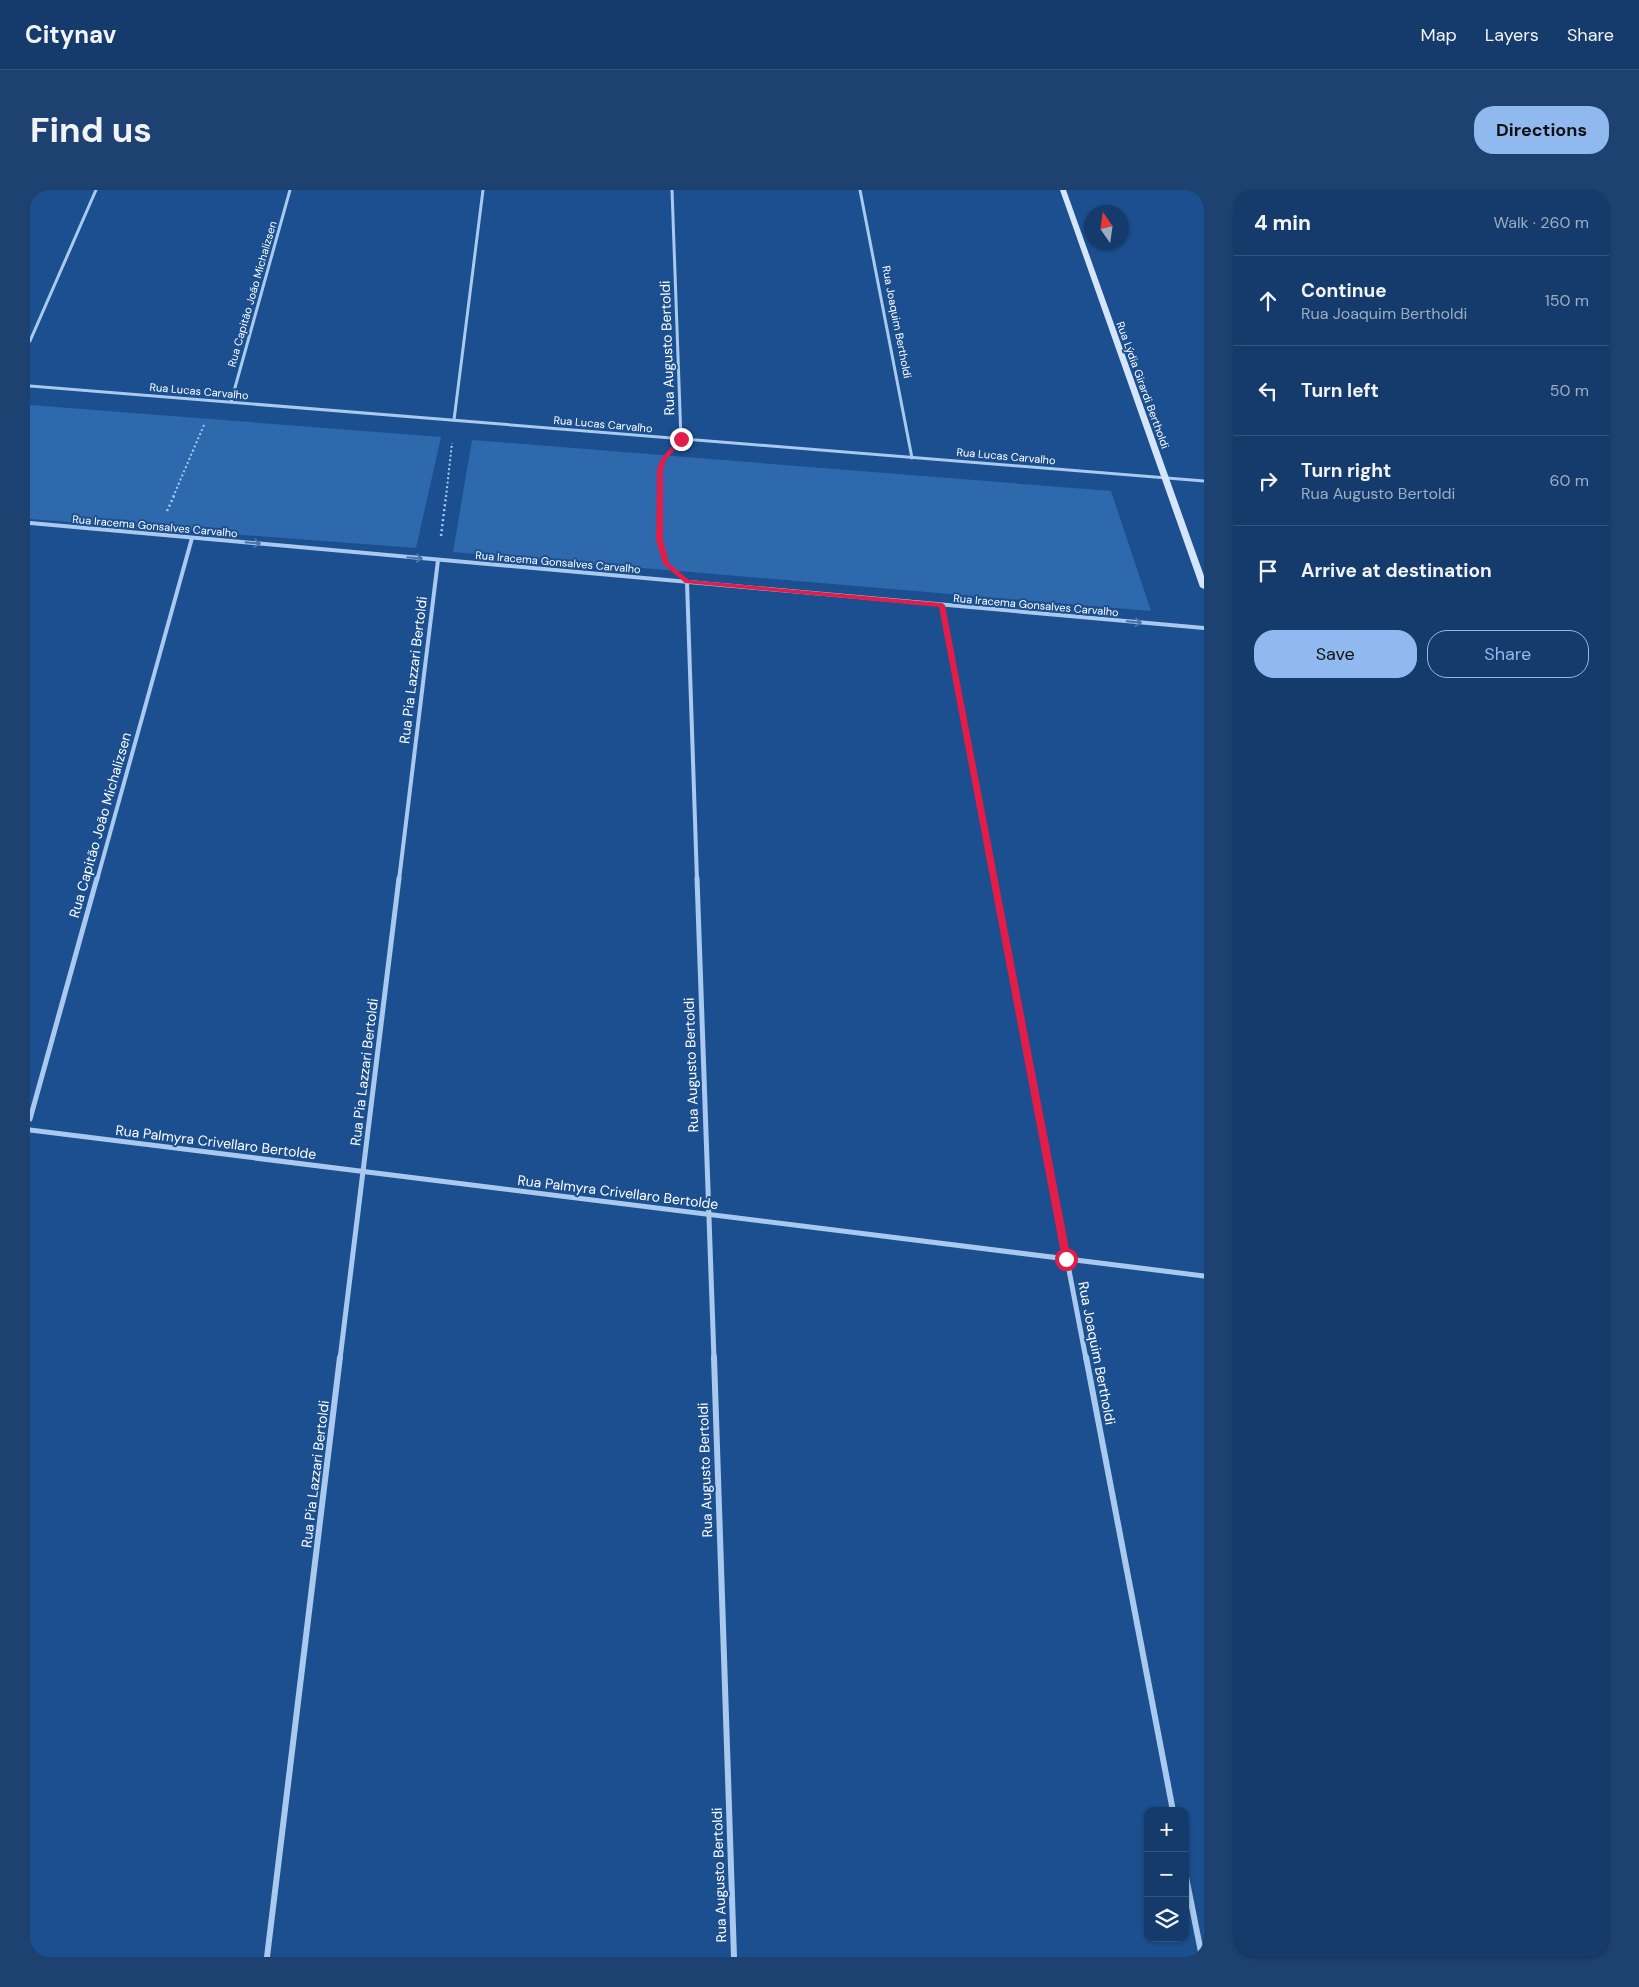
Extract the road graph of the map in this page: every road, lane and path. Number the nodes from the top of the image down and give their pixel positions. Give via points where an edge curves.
1 (96, 190) edge
2 (290, 190) edge
3 (483, 190) edge
4 (672, 190) edge
5 (860, 190) edge
6 (1063, 190) edge
7 (30, 341) edge
8 (30, 386) edge
9 (214, 401) junction
10 (230, 402) junction
11 (454, 420) junction
12 (681, 439) junction
13 (912, 458) junction
14 (1165, 478) junction
15 (1204, 481) edge
16 (30, 523) edge
17 (157, 535) junction
18 (192, 538) junction
19 (438, 560) junction
20 (688, 582) junction
21 (1204, 587) edge
22 (942, 605) junction
23 (1204, 628) edge
24 (30, 1119) edge
25 (30, 1130) edge
26 (363, 1172) junction
27 (707, 1214) junction
28 (1066, 1259) junction
29 (1204, 1276) edge
30 (1172, 1807) edge
31 (1189, 1892) edge
32 (267, 1957) edge
33 (734, 1957) edge
34 (1202, 1957) edge

1 - 7 street
2 - 10 street, Rua Capitão João Michalizsen
3 - 11 street
4 - 12 street, Rua Augusto Bertoldi
5 - 13 street, Rua Joaquim Bertholdi
6 - 14 street, Rua Lýdia Girardi Bertholdi
8 - 9 street, Rua Lucas Carvalho
9 - 10 street, Rua Lucas Carvalho
9 - 17 path
10 - 11 street, Rua Lucas Carvalho
11 - 12 street, Rua Lucas Carvalho
11 - 19 path
12 - 13 street, Rua Lucas Carvalho
12 - 20 path via 664,459 660,470 660,540 666,564
13 - 14 street, Rua Lucas Carvalho
14 - 15 street, Rua Lucas Carvalho
14 - 21 street, Rua Lýdia Girardi Bertholdi
16 - 17 street, Rua Iracema Gonsalves Carvalho
17 - 18 street, Rua Iracema Gonsalves Carvalho
18 -> 19 street, Rua Iracema Gonsalves Carvalho
18 - 24 street, Rua Capitão João Michalizsen
19 - 20 street, Rua Iracema Gonsalves Carvalho
19 - 26 street, Rua Pia Lazzari Bertoldi
20 - 22 street, Rua Iracema Gonsalves Carvalho
20 - 27 street, Rua Augusto Bertoldi
22 -> 23 street, Rua Iracema Gonsalves Carvalho
22 - 28 street, Rua Joaquim Bertholdi
25 - 26 street, Rua Palmyra Crivellaro Bertolde
26 - 27 street, Rua Palmyra Crivellaro Bertolde
26 - 32 street, Rua Pia Lazzari Bertoldi
27 - 28 street, Rua Palmyra Crivellaro Bertolde
27 - 33 street, Rua Augusto Bertoldi
28 - 29 street, Rua Palmyra Crivellaro Bertolde
28 - 30 street, Rua Joaquim Bertholdi
31 - 34 street

